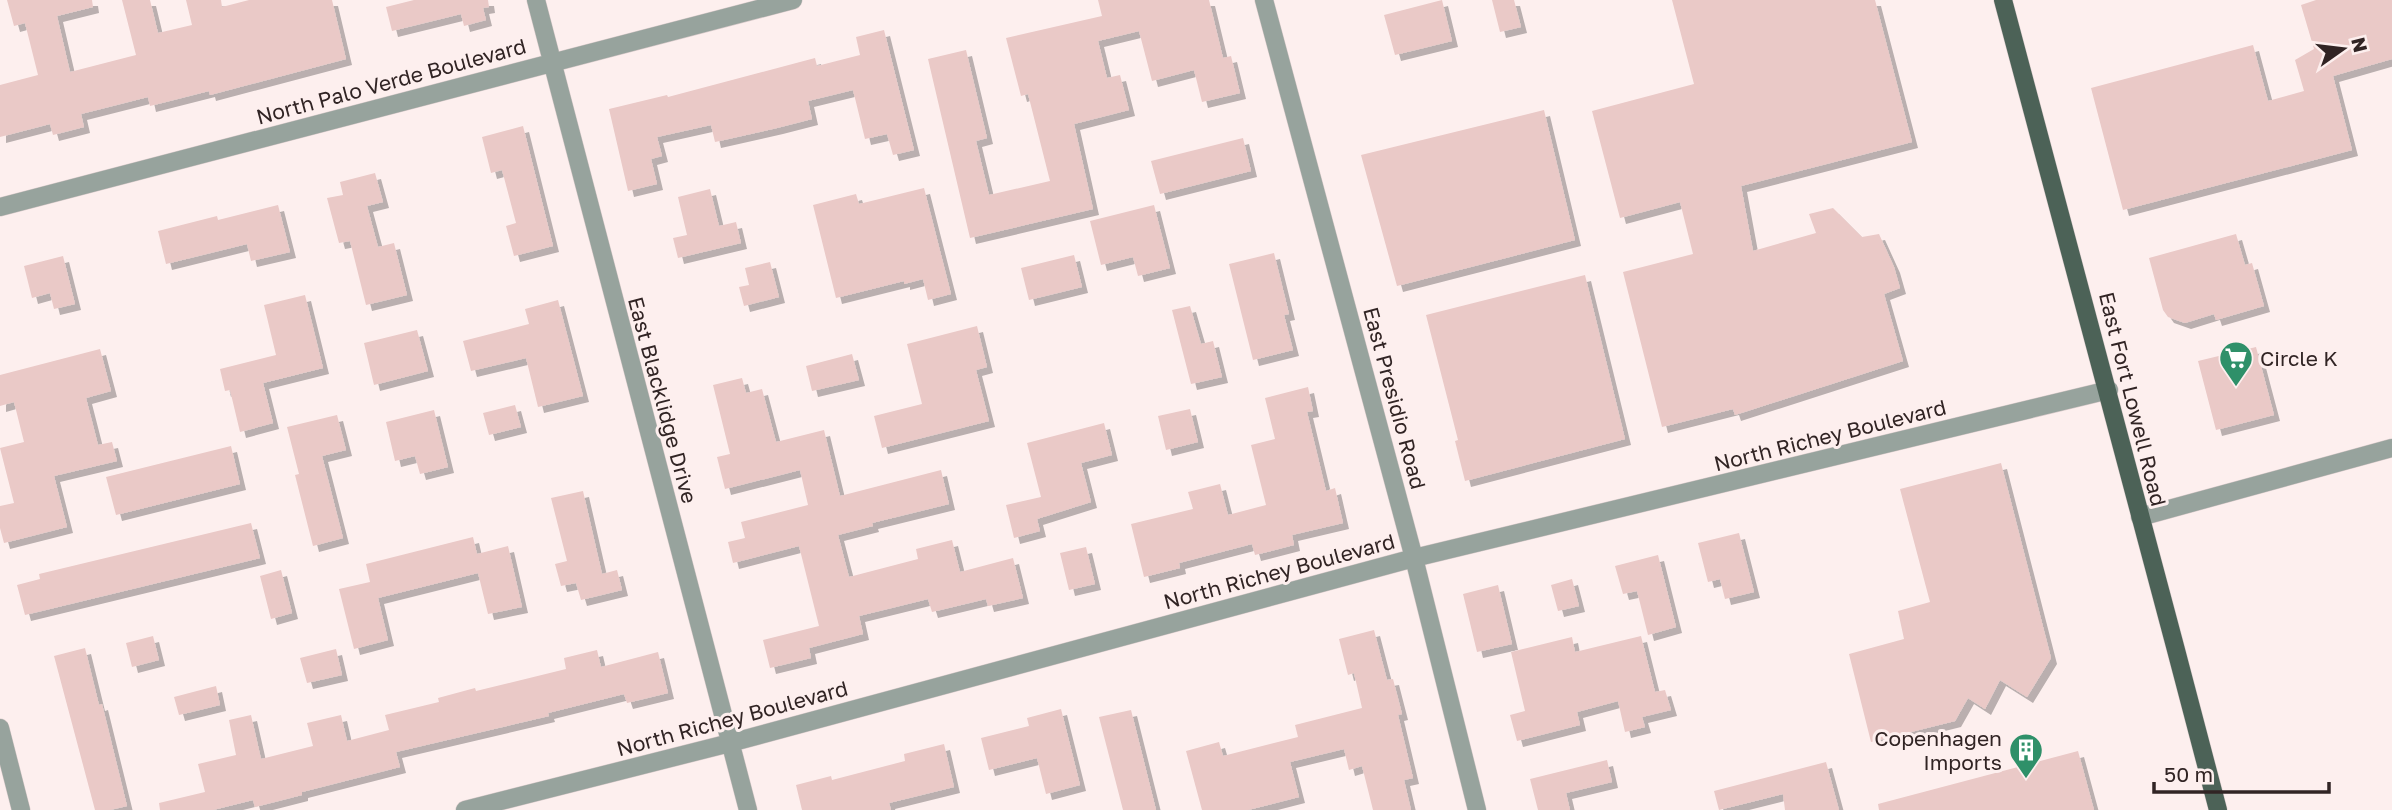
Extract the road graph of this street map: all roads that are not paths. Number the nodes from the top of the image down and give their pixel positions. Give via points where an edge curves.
1 (536, 0) edge
2 (793, 0) edge
3 (1264, 0) edge
4 (2003, 0) edge
5 (552, 62) junction
6 (0, 207) edge
7 (2109, 390) junction
8 (2392, 448) edge
9 (2140, 517) junction
10 (1414, 558) junction
11 (0, 728) edge
12 (730, 743) junction
13 (22, 810) edge
14 (465, 810) edge
15 (748, 810) edge
16 (1477, 810) edge
17 (2218, 810) edge

1 - 5 street, East Blacklidge Drive
2 - 5 street, North Palo Verde Boulevard
3 - 10 street, East Presidio Road
4 - 7 main road, East Fort Lowell Road
5 - 6 street, North Palo Verde Boulevard
5 - 12 street, East Blacklidge Drive
7 - 9 main road, East Fort Lowell Road
7 - 10 street, North Richey Boulevard
8 - 9 street
9 - 17 main road, East Fort Lowell Road
10 - 12 street, North Richey Boulevard
10 - 16 street, East Presidio Road
11 - 13 street
12 - 14 street, North Richey Boulevard
12 - 15 street, East Blacklidge Drive

